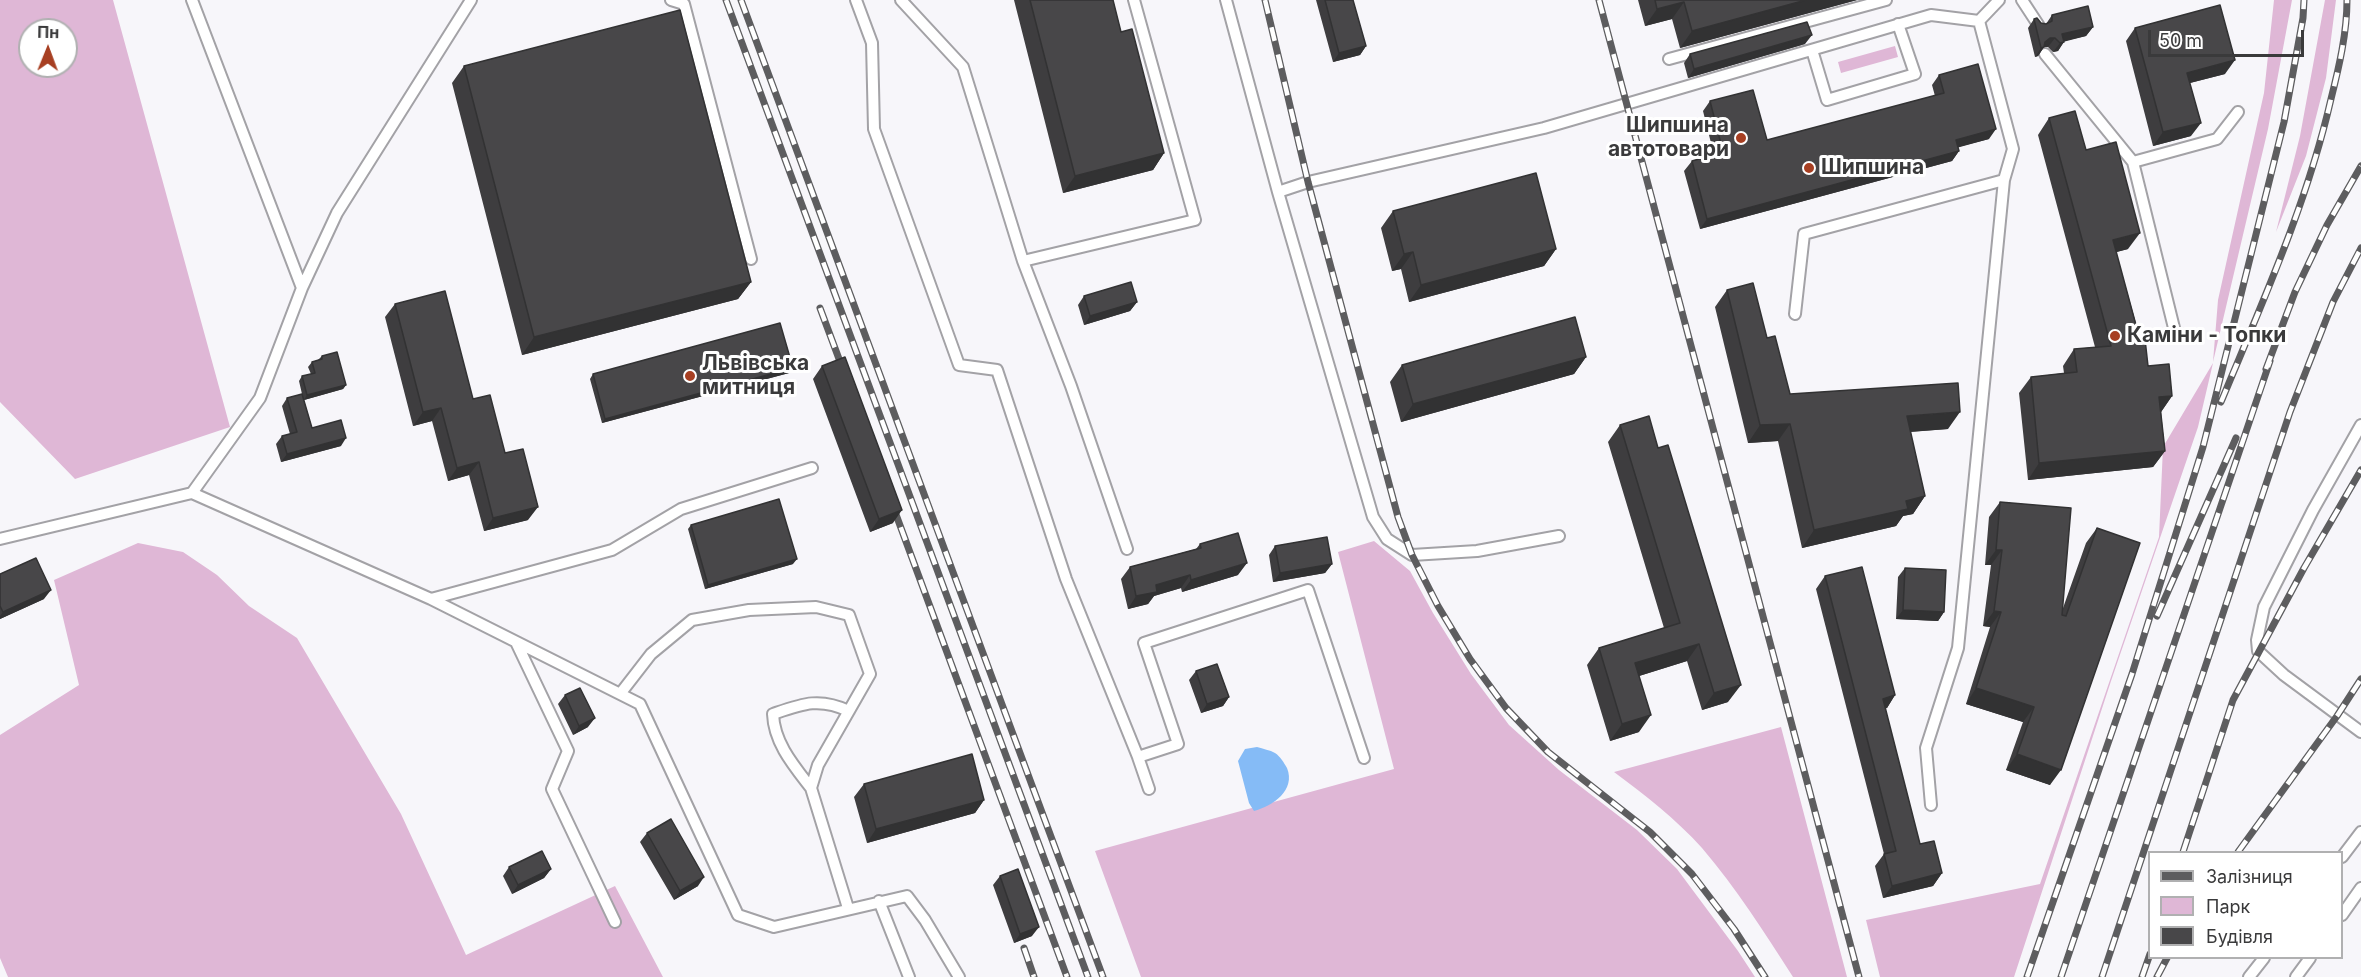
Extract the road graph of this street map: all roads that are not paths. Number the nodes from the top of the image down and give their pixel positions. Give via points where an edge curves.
1 (192, 0) edge
2 (471, 0) edge
3 (671, 0) edge
4 (856, 0) edge
5 (901, 0) edge
6 (1134, 0) edge
7 (1226, 0) edge
8 (1886, 0) edge
9 (1999, 0) edge
10 (2022, 0) edge
11 (1978, 21) junction
12 (1898, 24) junction
13 (2039, 26) edge
14 (1812, 50) junction
15 (2045, 54) edge
16 (1669, 59) dead end
17 (2238, 112) dead end
18 (2133, 162) junction
19 (2004, 180) junction
20 (1278, 192) junction
21 (751, 259) dead end
22 (1023, 261) junction
23 (302, 288) junction
24 (1795, 314) dead end
25 (2175, 332) dead end
26 (2361, 425) edge
27 (812, 468) dead end
28 (192, 493) junction
29 (1559, 536) dead end
30 (0, 539) edge
31 (1127, 549) dead end
32 (431, 599) junction
33 (516, 642) junction
34 (620, 694) junction
35 (849, 711) junction
36 (2361, 732) edge
37 (1138, 756) junction
38 (1364, 758) dead end
39 (811, 788) junction
40 (1149, 789) dead end
41 (1930, 805) dead end
42 (2361, 832) edge
43 (2343, 856) edge
44 (2361, 888) edge
45 (879, 901) junction
46 (848, 908) junction
47 (2343, 914) edge
48 (615, 922) dead end
49 (2262, 959) edge
50 (2309, 959) edge
51 (909, 977) edge
52 (959, 977) edge
53 (2249, 977) edge
54 (2296, 977) edge

1 - 23 lane
2 - 23 lane via 337,213
3 - 21 lane via 684,4
4 - 37 lane via 872,43 874,129 959,365 997,370 1066,579
5 - 22 lane via 963,67
6 - 22 lane via 1195,220
7 - 20 lane
8 - 16 lane
9 - 11 lane
10 - 13 lane
11 - 12 lane via 1931,15
11 - 19 lane via 2013,149
12 - 14 lane
12 - 14 lane via 1915,74 1827,100
14 - 20 lane via 1544,128
15 - 18 lane
17 - 18 lane via 2217,139
18 - 25 lane
19 - 24 lane via 1804,234
19 - 41 lane via 1958,648 1926,748
20 - 29 lane via 1374,517 1388,539 1412,555 1477,551
22 - 31 lane
23 - 28 lane via 260,398
26 - 36 lane via 2264,607 2257,640 2258,651 2284,675
27 - 32 lane via 681,509 612,550
28 - 30 lane
28 - 32 lane
32 - 33 lane
33 - 34 lane
33 - 48 lane via 568,751 552,789
34 - 35 lane via 651,654 692,620 749,610 816,608 849,615 870,674
34 - 46 lane via 640,704 738,915 774,927
35 - 39 lane via 818,765
35 - 39 lane via 835,705 806,703 773,714 774,728 788,757
37 - 38 lane via 1178,744 1144,643 1308,590
37 - 40 lane
39 - 46 lane
42 - 43 lane
44 - 47 lane
45 - 46 lane
45 - 51 lane
45 - 52 lane via 907,896
49 - 53 lane
50 - 54 lane

